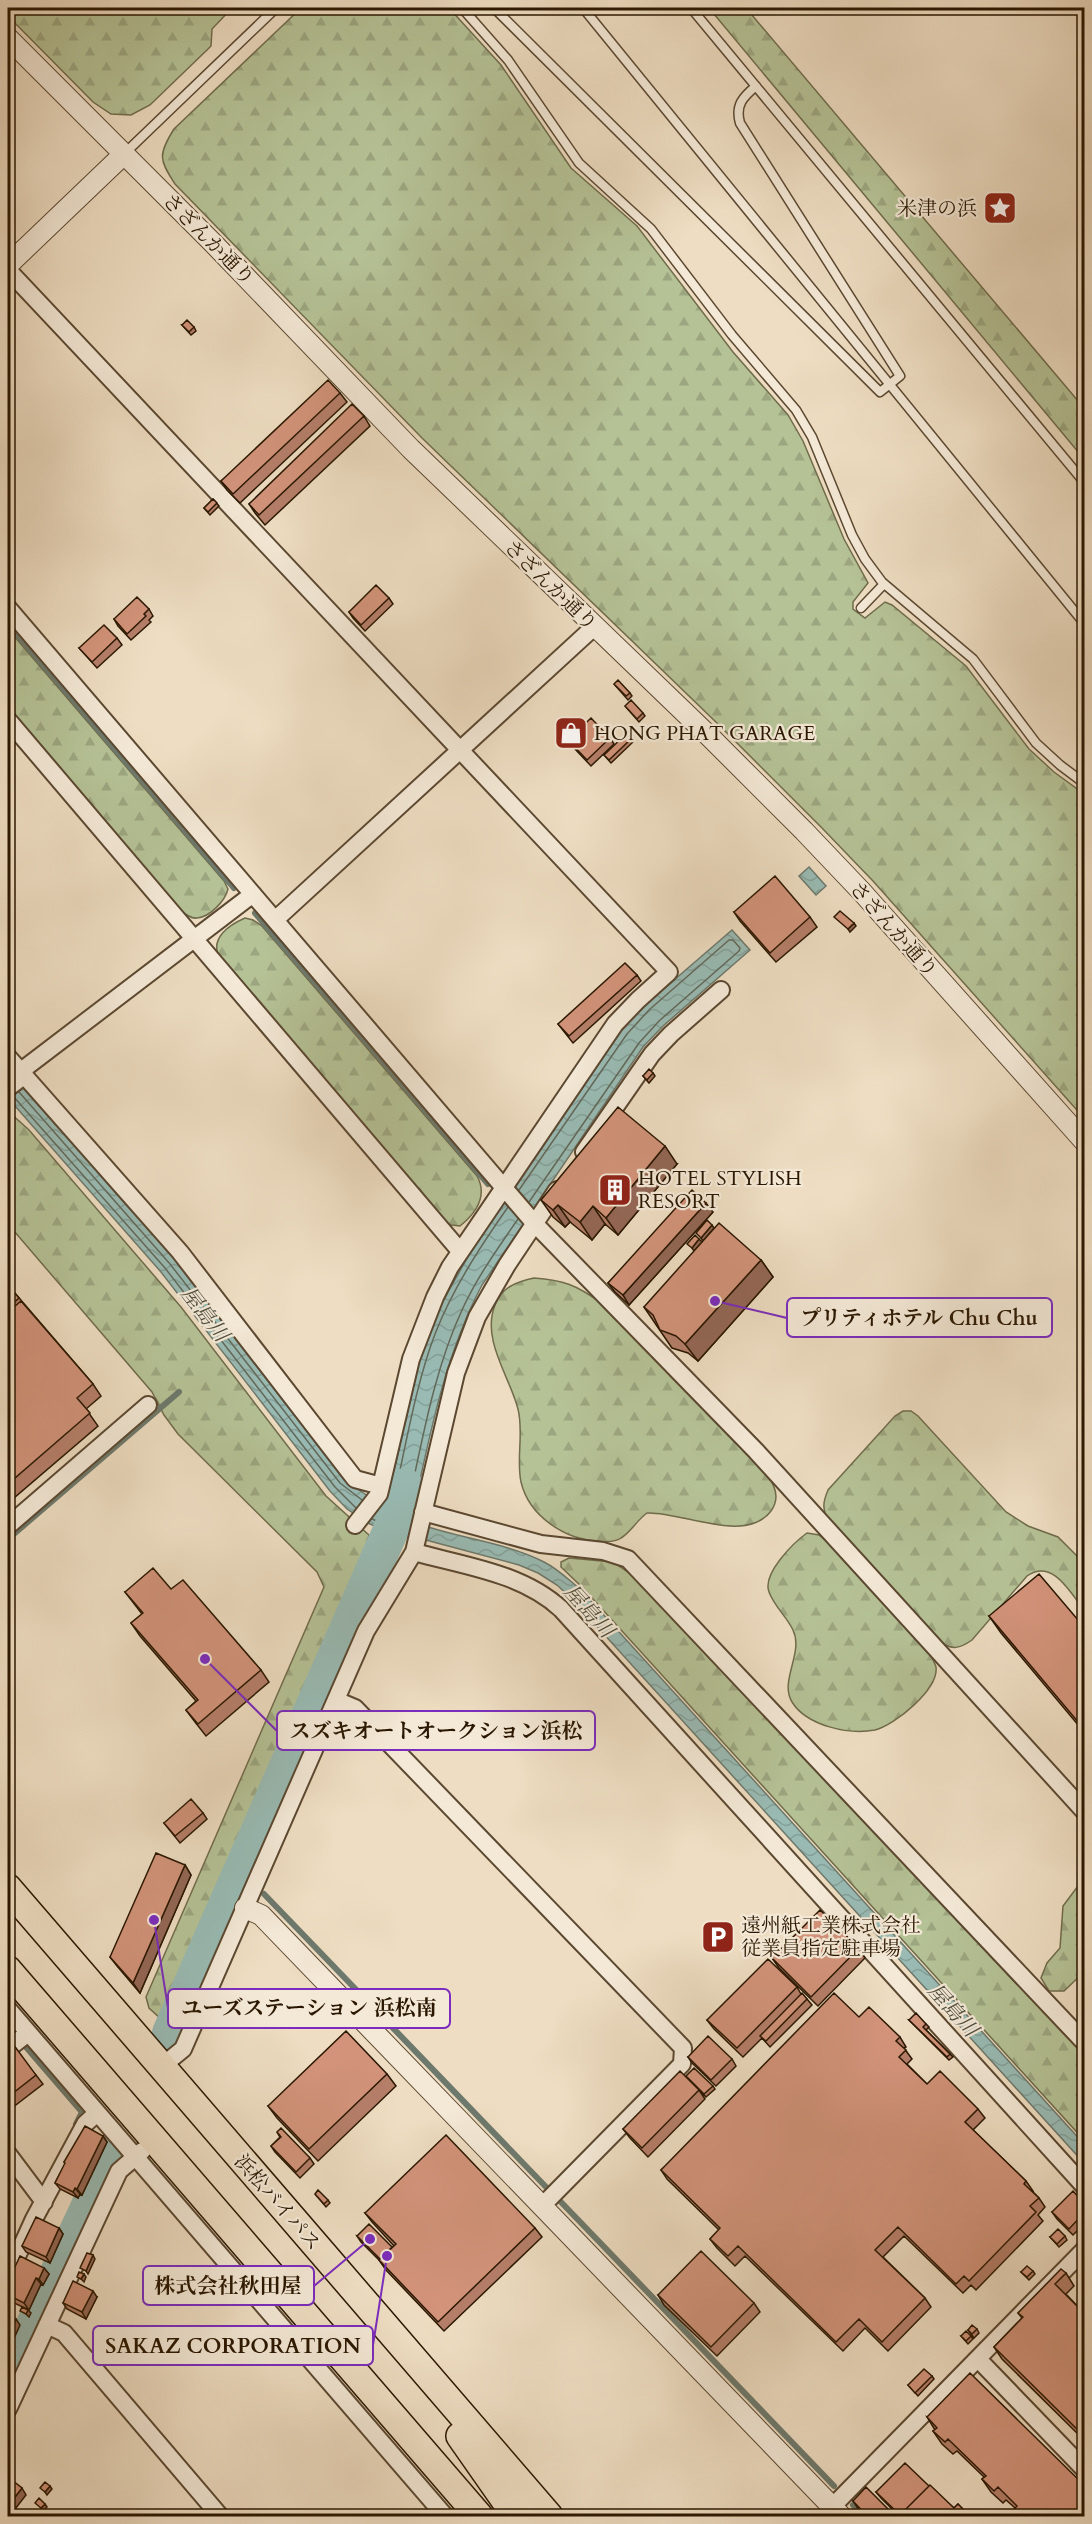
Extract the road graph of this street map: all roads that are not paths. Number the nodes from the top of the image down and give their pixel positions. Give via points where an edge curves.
1 (462, 8) edge
2 (494, 8) edge
3 (583, 8) edge
4 (691, 8) edge
5 (271, 9) edge
6 (8, 38) edge
7 (756, 86) junction
8 (124, 154) junction
9 (8, 265) edge
10 (8, 270) edge
11 (890, 384) junction
12 (1084, 482) edge
13 (884, 584) junction
14 (8, 608) edge
15 (861, 608) dead end
16 (1084, 623) edge
17 (594, 627) junction
18 (8, 720) edge
19 (461, 751) junction
20 (1084, 783) edge
21 (253, 894) junction
22 (275, 920) junction
23 (194, 939) junction
24 (721, 990) dead end
25 (8, 1057) edge
26 (23, 1074) junction
27 (8, 1088) edge
28 (1084, 1141) edge
29 (506, 1190) junction
30 (532, 1220) junction
31 (460, 1251) junction
32 (148, 1405) dead end
33 (379, 1491) junction
34 (423, 1516) junction
35 (356, 1523) dead end
36 (8, 1526) edge
37 (415, 1548) junction
38 (336, 1700) junction
39 (1084, 1811) edge
40 (8, 1888) edge
41 (245, 1908) junction
42 (8, 1970) edge
43 (8, 2009) edge
44 (28, 2033) junction
45 (1084, 2042) edge
46 (8, 2049) edge
47 (162, 2067) junction
48 (87, 2081) junction
49 (97, 2113) junction
50 (144, 2149) junction
51 (8, 2154) edge
52 (1084, 2186) edge
53 (44, 2202) junction
54 (542, 2206) junction
55 (1084, 2250) edge
56 (8, 2276) edge
57 (47, 2325) junction
58 (978, 2359) junction
59 (420, 2368) junction
60 (8, 2409) edge
61 (1084, 2469) edge
62 (837, 2514) edge
63 (220, 2517) edge
64 (445, 2517) edge
65 (478, 2517) edge
66 (516, 2517) edge
67 (549, 2517) edge

1 - 13 lane via 508,60 579,163 647,224 736,340 796,410 812,437 852,535
2 - 11 lane via 880,392
3 - 11 lane
4 - 7 lane
5 - 8 lane
6 - 8 street, さざんか通り
7 - 11 lane via 739,105 740,123 900,376
7 - 12 lane
8 - 9 street
8 - 17 street, さざんか通り via 411,449
10 - 19 street
11 - 16 lane
13 - 15 lane
13 - 20 lane via 973,659 1036,743
14 - 21 street
17 - 19 street
17 - 28 street, さざんか通り via 819,847
18 - 23 street
19 - 22 street
19 - 29 street via 669,972 615,1024
21 - 22 street
21 - 23 street
22 - 29 street
23 - 26 street
23 - 31 street
24 - 30 street via 652,1054 572,1170
25 - 26 street
26 - 27 street
26 - 33 street via 180,1252 355,1479
29 - 30 street
29 - 31 street
30 - 34 street via 491,1290 466,1344
30 - 39 street via 756,1451
31 - 33 street via 435,1297 411,1359
32 - 36 street via 119,1419
33 - 35 street
34 - 37 street
34 - 45 street via 542,1544 616,1553 628,1559
37 - 38 street via 366,1631
37 - 52 street via 514,1579 548,1596
38 - 41 street
38 - 54 street via 355,1708 683,2048 682,2064
40 - 47 highway, 浜松バイパス
41 - 47 street via 183,2049
41 - 54 street via 261,1915
42 - 48 highway
43 - 44 street
44 - 46 street
44 - 48 street
47 - 59 highway, 浜松バイパス
48 - 49 street
48 - 50 highway
49 - 50 street
49 - 53 street via 85,2124
50 - 57 street via 119,2170
50 - 64 street
50 - 65 highway
51 - 53 street
53 - 56 street
54 - 62 street
55 - 58 street
57 - 60 street
57 - 63 street via 64,2333
58 - 61 street
58 - 62 street
59 - 66 highway via 466,2446
59 - 67 highway, 浜松バイパス

